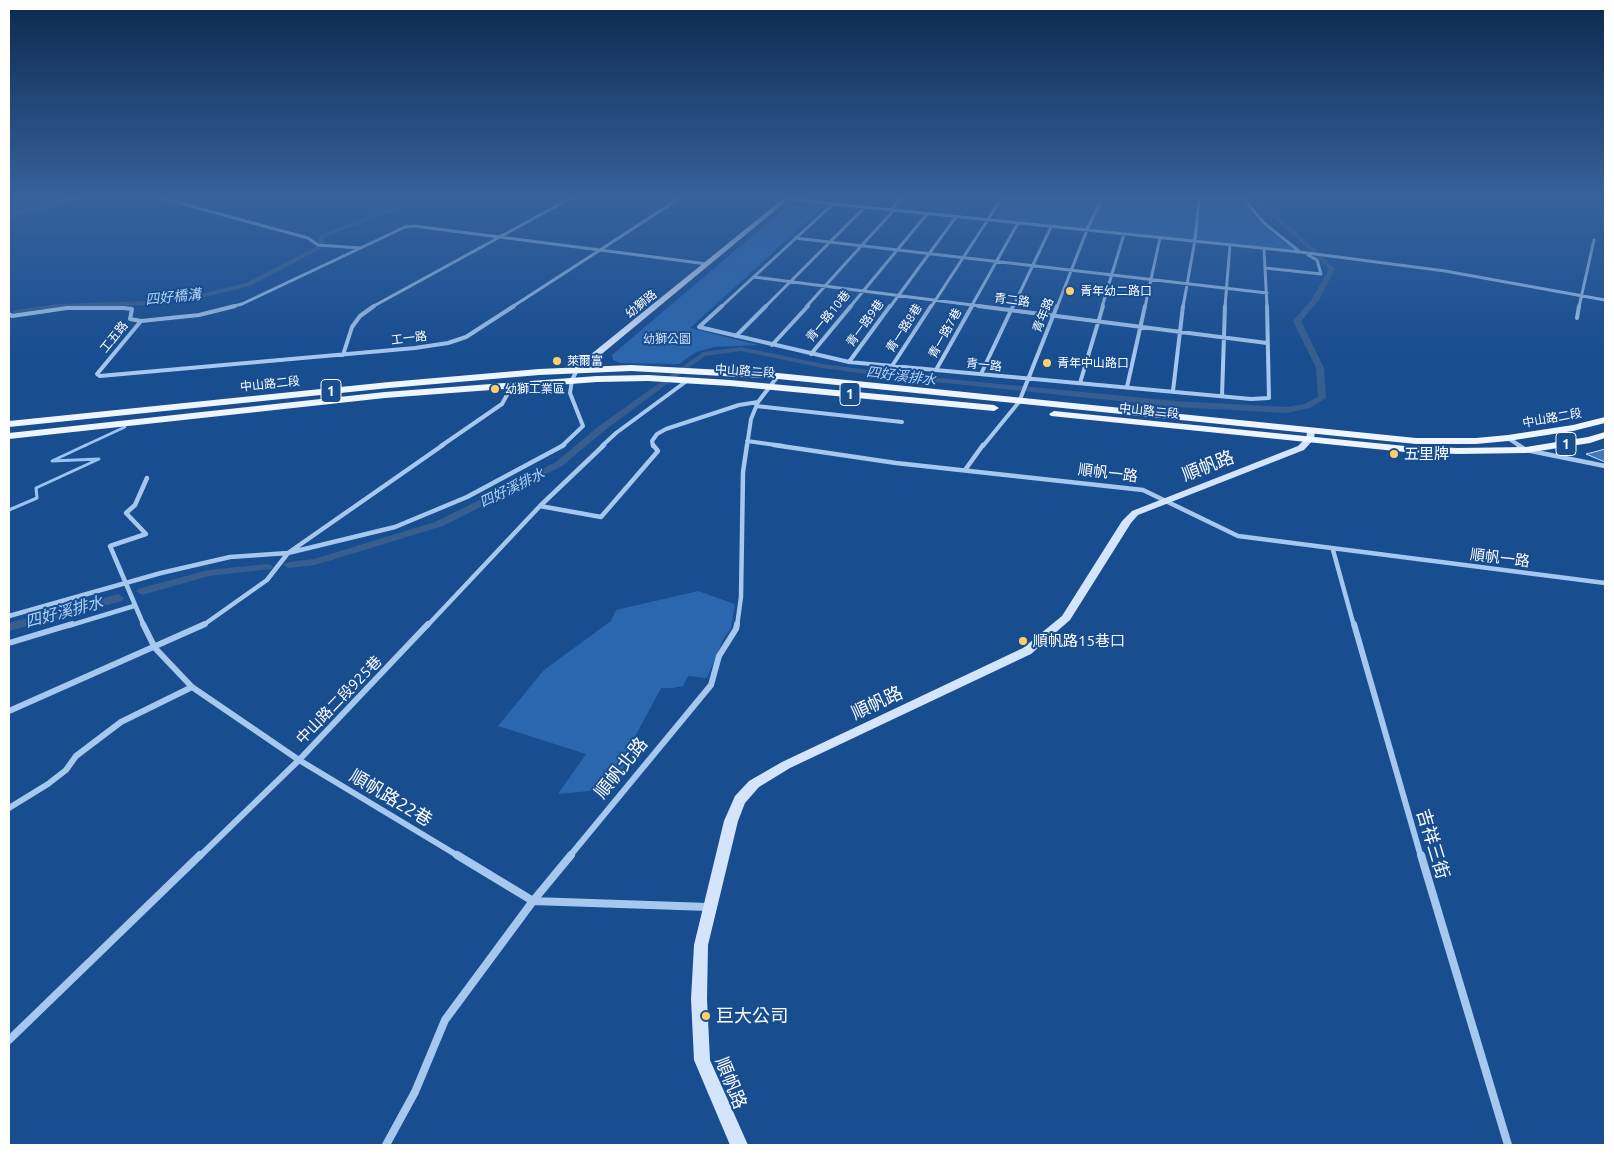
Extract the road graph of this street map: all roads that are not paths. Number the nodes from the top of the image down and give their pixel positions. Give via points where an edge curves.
1 (352, 252) edge
2 (474, 252) edge
3 (597, 252) edge
4 (614, 252) edge
5 (722, 252) edge
6 (781, 252) edge
7 (820, 252) edge
8 (857, 252) edge
9 (894, 252) edge
10 (911, 252) edge
11 (966, 252) edge
12 (1002, 252) edge
13 (1040, 252) edge
14 (1079, 252) edge
15 (1118, 252) edge
16 (1156, 252) edge
17 (1192, 252) edge
18 (1230, 252) edge
19 (1264, 252) edge
20 (1300, 252) joint
21 (1591, 252) edge
22 (929, 254) junction
23 (962, 258) junction
24 (997, 262) junction
25 (707, 264) junction
26 (1033, 266) junction
27 (1265, 268) junction
28 (1072, 270) junction
29 (1111, 275) junction
30 (754, 277) junction
31 (1149, 280) junction
32 (790, 282) junction
33 (1186, 284) junction
34 (825, 286) junction
35 (1227, 289) junction
36 (862, 291) junction
37 (1267, 293) junction
38 (897, 295) junction
39 (1582, 296) junction
40 (934, 300) junction
41 (1605, 300) edge
42 (972, 305) junction
43 (1010, 310) junction
44 (9, 314) edge
45 (1053, 315) junction
46 (1577, 318) dead end
47 (141, 320) junction
48 (1098, 321) junction
49 (1139, 326) junction
50 (1181, 332) junction
51 (736, 336) junction
52 (1223, 337) junction
53 (1267, 343) junction
54 (772, 345) junction
55 (343, 354) junction
56 (810, 354) junction
57 (849, 362) junction
58 (892, 366) junction
59 (578, 370) junction
60 (936, 370) junction
61 (981, 374) junction
62 (100, 376) joint
63 (778, 376) junction
64 (1029, 379) junction
65 (572, 380) junction
66 (689, 380) junction
67 (1080, 383) junction
68 (513, 384) junction
69 (769, 386) junction
70 (1127, 387) junction
71 (1173, 391) junction
72 (1222, 396) junction
73 (1020, 402) junction
74 (197, 404) junction
75 (757, 404) junction
76 (1012, 409) junction
77 (191, 416) junction
78 (1605, 420) edge
79 (902, 422) dead end
80 (9, 424) edge
81 (1310, 435) junction
82 (1605, 435) edge
83 (9, 436) edge
84 (1508, 438) junction
85 (747, 442) junction
86 (1526, 450) junction
87 (1605, 466) edge
88 (965, 470) junction
89 (147, 478) dead end
90 (1166, 500) junction
91 (540, 506) junction
92 (1333, 550) junction
93 (288, 554) junction
94 (126, 583) junction
95 (1605, 584) edge
96 (134, 606) junction
97 (9, 616) edge
98 (9, 643) edge
99 (155, 648) junction
100 (192, 687) junction
101 (9, 711) edge
102 (299, 760) junction
103 (9, 808) edge
104 (533, 901) junction
105 (711, 907) junction
106 (9, 1040) edge
107 (386, 1145) edge
108 (739, 1145) edge
109 (1508, 1145) edge

1 - 47 street, 工五路 via 242,304 199,315
2 - 55 street via 360,316 352,326
3 - 55 street, 工一路 via 466,337 415,348
4 - 25 street
5 - 25 street, 幼獅路
6 - 30 street
7 - 32 street
8 - 34 street
9 - 36 street, 青一路10巷
10 - 22 street
11 - 23 street, 青一路8巷
12 - 24 street, 青一路7巷
13 - 26 street
14 - 28 street, 青年路
15 - 29 street
16 - 31 street
17 - 33 street
18 - 35 street
19 - 27 street
20 - 27 street via 1317,260 1321,274
20 - 39 street via 1445,271
21 - 39 street
22 - 23 street
22 - 38 street, 青一路9巷
23 - 24 street
23 - 40 street, 青一路8巷
24 - 26 street
24 - 42 street, 青一路7巷
25 - 59 street, 幼獅路
26 - 28 street
26 - 43 street
27 - 37 street
28 - 29 street
28 - 45 street, 青年路
29 - 31 street
29 - 48 street
30 - 32 street, 青二路
30 - 51 street, 青一路 via 700,327
31 - 33 street
31 - 49 street
32 - 34 street, 青二路
32 - 51 street
33 - 35 street
33 - 50 street
34 - 36 street, 青二路
34 - 54 street
35 - 37 street
35 - 52 street
36 - 38 street, 青二路
36 - 56 street, 青一路10巷
37 - 53 street
38 - 40 street, 青二路
38 - 57 street, 青一路9巷
39 - 41 street
39 - 46 street
40 - 42 street, 青二路
40 - 58 street, 青一路8巷
42 - 43 street, 青二路
42 - 60 street, 青一路7巷
43 - 45 street, 青二路
43 - 61 street
44 - 47 street via 124,308 132,309 130,319
45 - 48 street, 青二路
45 - 64 street, 青年路
47 - 62 street, 工五路 via 97,374
48 - 49 street, 青二路
48 - 67 street
49 - 50 street, 青二路
49 - 70 street
50 - 52 street, 青二路
50 - 71 street
51 - 54 street, 青一路
52 - 53 street, 青二路
52 - 72 street
53 - 72 street, 青一路 via 1270,398
54 - 56 street, 青一路
55 - 62 street, 工一路
56 - 57 street, 青一路
57 - 58 street, 青一路
58 - 60 street, 青一路
59 - 63 main road, 中山路二段 / 1 via 655,368
59 - 65 street
59 - 74 main road, 中山路二段 / 1
60 - 61 street, 青一路
61 - 64 street, 青一路
63 - 69 street, 順帆北路
63 - 73 main road, 中山路二段 / 1
64 - 67 street, 青一路
64 - 73 street, 青年路
65 - 66 main road, 中山路二段 / 1
65 - 68 main road, 中山路二段 / 1
65 - 93 street via 570,393 583,426 564,445 467,497 395,527
66 - 69 main road, 中山路二段 / 1
66 - 91 street, 中山路二段925巷 via 616,433
67 - 70 street, 青一路
68 - 77 main road, 中山路二段 / 1
68 - 93 street via 502,404
69 - 75 street, 順帆北路
69 - 76 main road, 中山路二段 / 1
70 - 71 street, 青一路
71 - 72 street, 青一路
73 - 76 street, 青年路
73 - 81 main road, 中山路二段 / 1
74 - 77 main road
74 - 80 main road, 中山路二段 / 1
75 - 79 street
75 - 85 street, 順帆北路
75 - 91 street via 740,405 657,434 652,441 658,451 601,517
76 - 81 main road, 中山路二段 / 1
76 - 88 street, 青年路
77 - 83 main road, 中山路二段 / 1
78 - 84 main road, 中山路二段 / 1
81 - 84 main road, 中山路二段 / 1 via 1416,441
81 - 86 main road, 中山路二段 / 1 via 1405,449
81 - 90 street, 順帆路 via 1301,448
82 - 86 main road, 中山路二段 / 1
84 - 86 street
85 - 88 street, 順帆一路
85 - 104 street, 順帆北路 via 742,472 740,605 736,628 719,656 711,686
86 - 87 street
88 - 90 street, 順帆一路 via 1143,490
89 - 94 street, 順帆路22巷 via 135,505 126,512 146,534 110,546
90 - 92 street, 順帆一路 via 1238,536
90 - 105 street, 順帆路 via 1135,513 1127,521 1066,618 1027,651 754,784 740,800 731,822
91 - 102 street, 中山路二段925巷
92 - 95 street, 順帆一路
92 - 109 street, 吉祥三街 via 1388,746
93 - 94 street via 230,557
93 - 99 street via 267,580 206,624
94 - 96 street, 順帆路22巷
94 - 97 street
96 - 98 street
96 - 99 street, 順帆路22巷
99 - 100 street, 順帆路22巷
99 - 101 street
100 - 102 street, 順帆路22巷
100 - 103 street via 121,722 76,756 66,770 48,784
102 - 104 street, 順帆路22巷
102 - 106 street, 中山路二段925巷
104 - 105 street, 順帆路22巷
104 - 107 street, 順帆北路 via 445,1020 415,1092
105 - 108 street, 順帆路 via 701,944 702,1060

